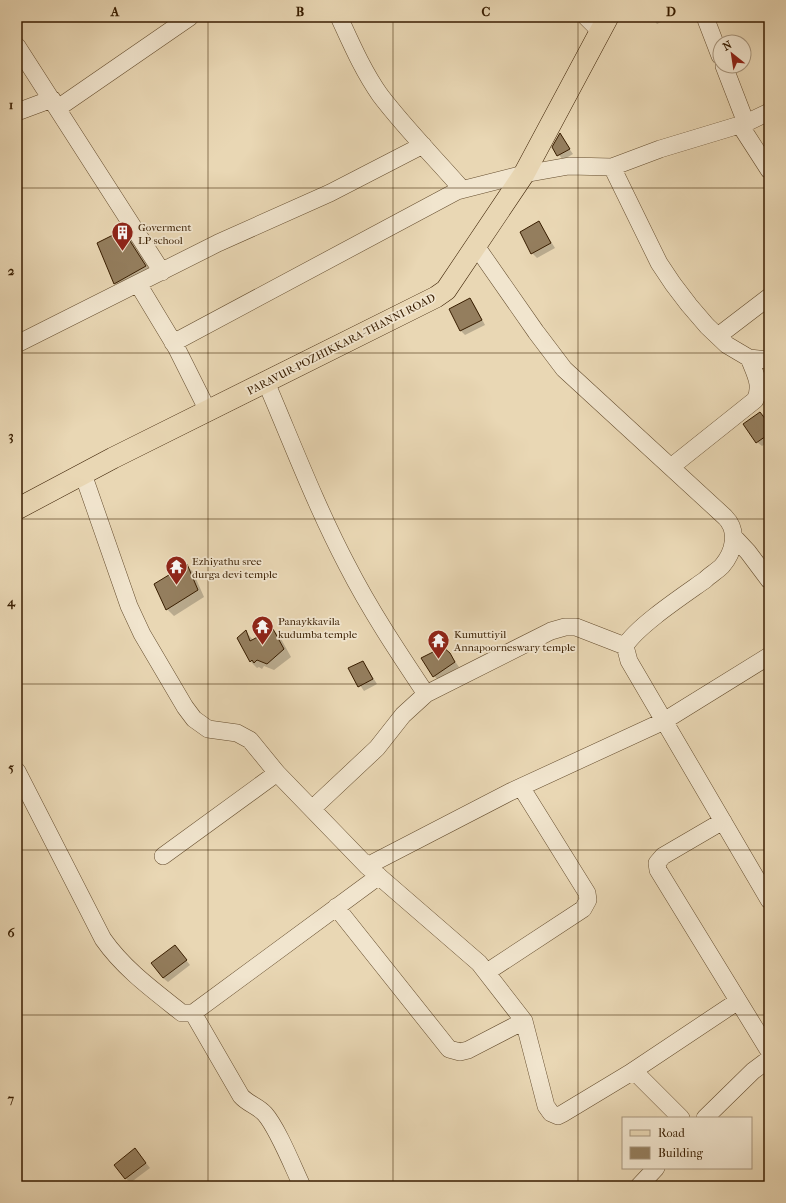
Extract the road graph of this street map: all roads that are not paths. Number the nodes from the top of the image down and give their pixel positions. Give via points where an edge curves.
1 (190, 17) edge
2 (339, 17) edge
3 (705, 17) edge
4 (598, 22) edge
5 (712, 35) edge
6 (17, 46) edge
7 (727, 74) edge
8 (55, 103) junction
9 (17, 112) edge
10 (769, 112) edge
11 (743, 124) junction
12 (423, 145) junction
13 (612, 167) junction
14 (769, 170) edge
15 (524, 174) junction
16 (462, 190) junction
17 (476, 246) junction
18 (162, 272) junction
19 (138, 284) junction
20 (769, 296) edge
21 (718, 336) junction
22 (173, 342) junction
23 (17, 344) edge
24 (749, 358) junction
25 (769, 360) edge
26 (266, 382) junction
27 (208, 411) junction
28 (671, 467) junction
29 (83, 474) junction
30 (17, 509) edge
31 (734, 537) junction
32 (769, 580) edge
33 (625, 646) junction
34 (769, 656) edge
35 (426, 694) junction
36 (664, 721) junction
37 (17, 771) edge
38 (277, 773) junction
39 (521, 787) junction
40 (312, 809) junction
41 (723, 822) junction
42 (163, 856) dead end
43 (373, 871) junction
44 (769, 900) edge
45 (336, 907) junction
46 (486, 972) junction
47 (738, 1001) junction
48 (193, 1013) junction
49 (524, 1021) junction
50 (769, 1051) edge
51 (769, 1059) edge
52 (630, 1072) junction
53 (680, 1117) edge
54 (707, 1117) edge
55 (655, 1169) edge
56 (302, 1186) edge
57 (639, 1186) edge

1 - 8 street
2 - 12 street via 380,94
3 - 5 street
4 - 15 main road, PARAVUR-POZHIKKARA-THANNI ROAD
6 - 8 street
7 - 11 street
8 - 9 street
8 - 18 street
10 - 11 street
11 - 13 street via 660,149
11 - 14 street
12 - 16 street
12 - 18 street via 330,193 218,243
13 - 15 street via 569,166
13 - 21 street via 659,263 673,284
15 - 16 street
15 - 17 main road, PARAVUR-POZHIKKARA-THANNI ROAD
16 - 22 street via 448,194
17 - 26 main road, PARAVUR-POZHIKKARA-THANNI ROAD via 452,283 436,297
17 - 28 street via 564,369
18 - 19 street
19 - 22 street
19 - 23 street
20 - 21 street
21 - 24 street via 727,345
22 - 27 street
24 - 25 street
24 - 28 street via 759,386 755,400
26 - 27 main road, PARAVUR-POZHIKKARA-THANNI ROAD
26 - 35 street via 314,497 347,565 374,614
27 - 29 main road, PARAVUR-POZHIKKARA-THANNI ROAD
28 - 31 street via 731,522
29 - 30 main road, PARAVUR-POZHIKKARA-THANNI ROAD
29 - 38 street via 129,606 142,634 185,707 194,719 208,729 247,737
31 - 32 street
31 - 33 street via 732,549 722,566 636,632
33 - 35 street via 576,627 565,627 551,631
33 - 36 street via 629,661
34 - 36 street
35 - 40 street via 403,715 376,748
36 - 39 street
36 - 41 street
37 - 48 street via 103,939 115,956 182,1013
38 - 40 street
38 - 42 street
39 - 43 street
39 - 46 street via 587,893 588,900 583,909
40 - 43 street
41 - 44 street
41 - 47 street via 663,856 657,863
43 - 45 street
43 - 46 street via 479,963
45 - 48 street
45 - 49 street via 449,1049 460,1052 468,1050
46 - 49 street
47 - 50 street
47 - 52 street
48 - 56 street via 240,1096 260,1109 271,1121
49 - 52 street via 546,1106 555,1116
51 - 54 street via 753,1071
52 - 53 street via 638,1075
55 - 57 street

